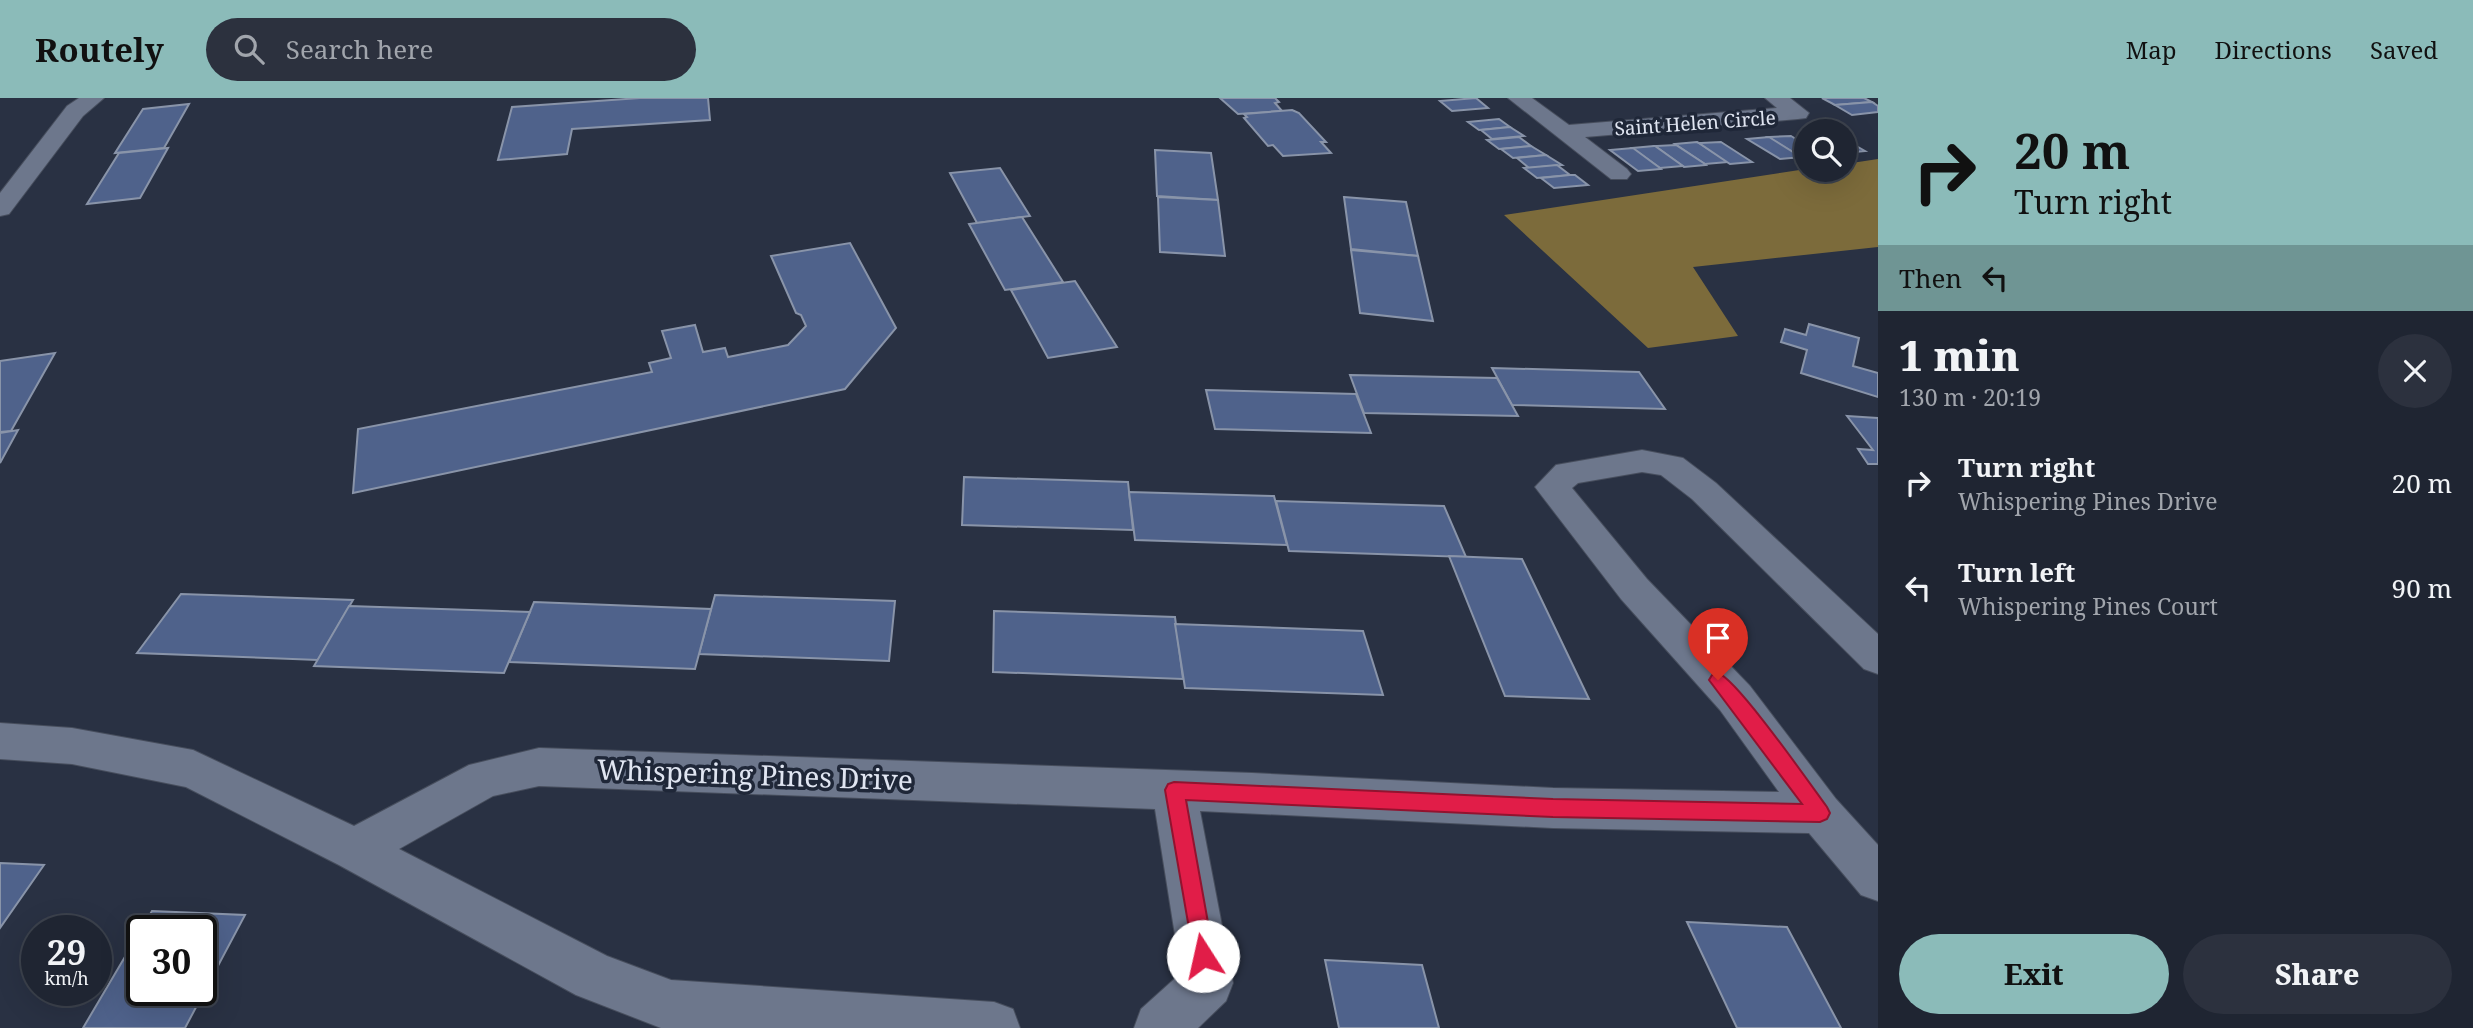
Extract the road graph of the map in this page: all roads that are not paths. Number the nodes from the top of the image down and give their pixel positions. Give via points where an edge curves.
1 (1519, 98) edge
2 (1776, 98) edge
3 (79, 102) edge
4 (1566, 132) junction
5 (1619, 174) dead end
6 (0, 209) edge
7 (1878, 658) edge
8 (0, 741) edge
9 (1174, 790) junction
10 (1820, 813) junction
11 (355, 850) junction
12 (1878, 879) edge
13 (994, 1028) edge
14 (1160, 1028) edge

1 - 4 street, Saint Helen Circle
2 - 4 street, Saint Helen Circle via 1798,113
3 - 6 street
4 - 5 street, Saint Helen Circle
7 - 10 street via 1704,491 1671,466 1642,461 1568,473 1552,487 1634,589 1735,698
8 - 11 street via 72,746 193,769
9 - 10 street, Whispering Pines Drive via 1553,808
9 - 11 street, Whispering Pines Drive via 539,767 485,779
9 - 14 street via 1208,983
10 - 12 street
11 - 13 street via 594,978 671,1006

